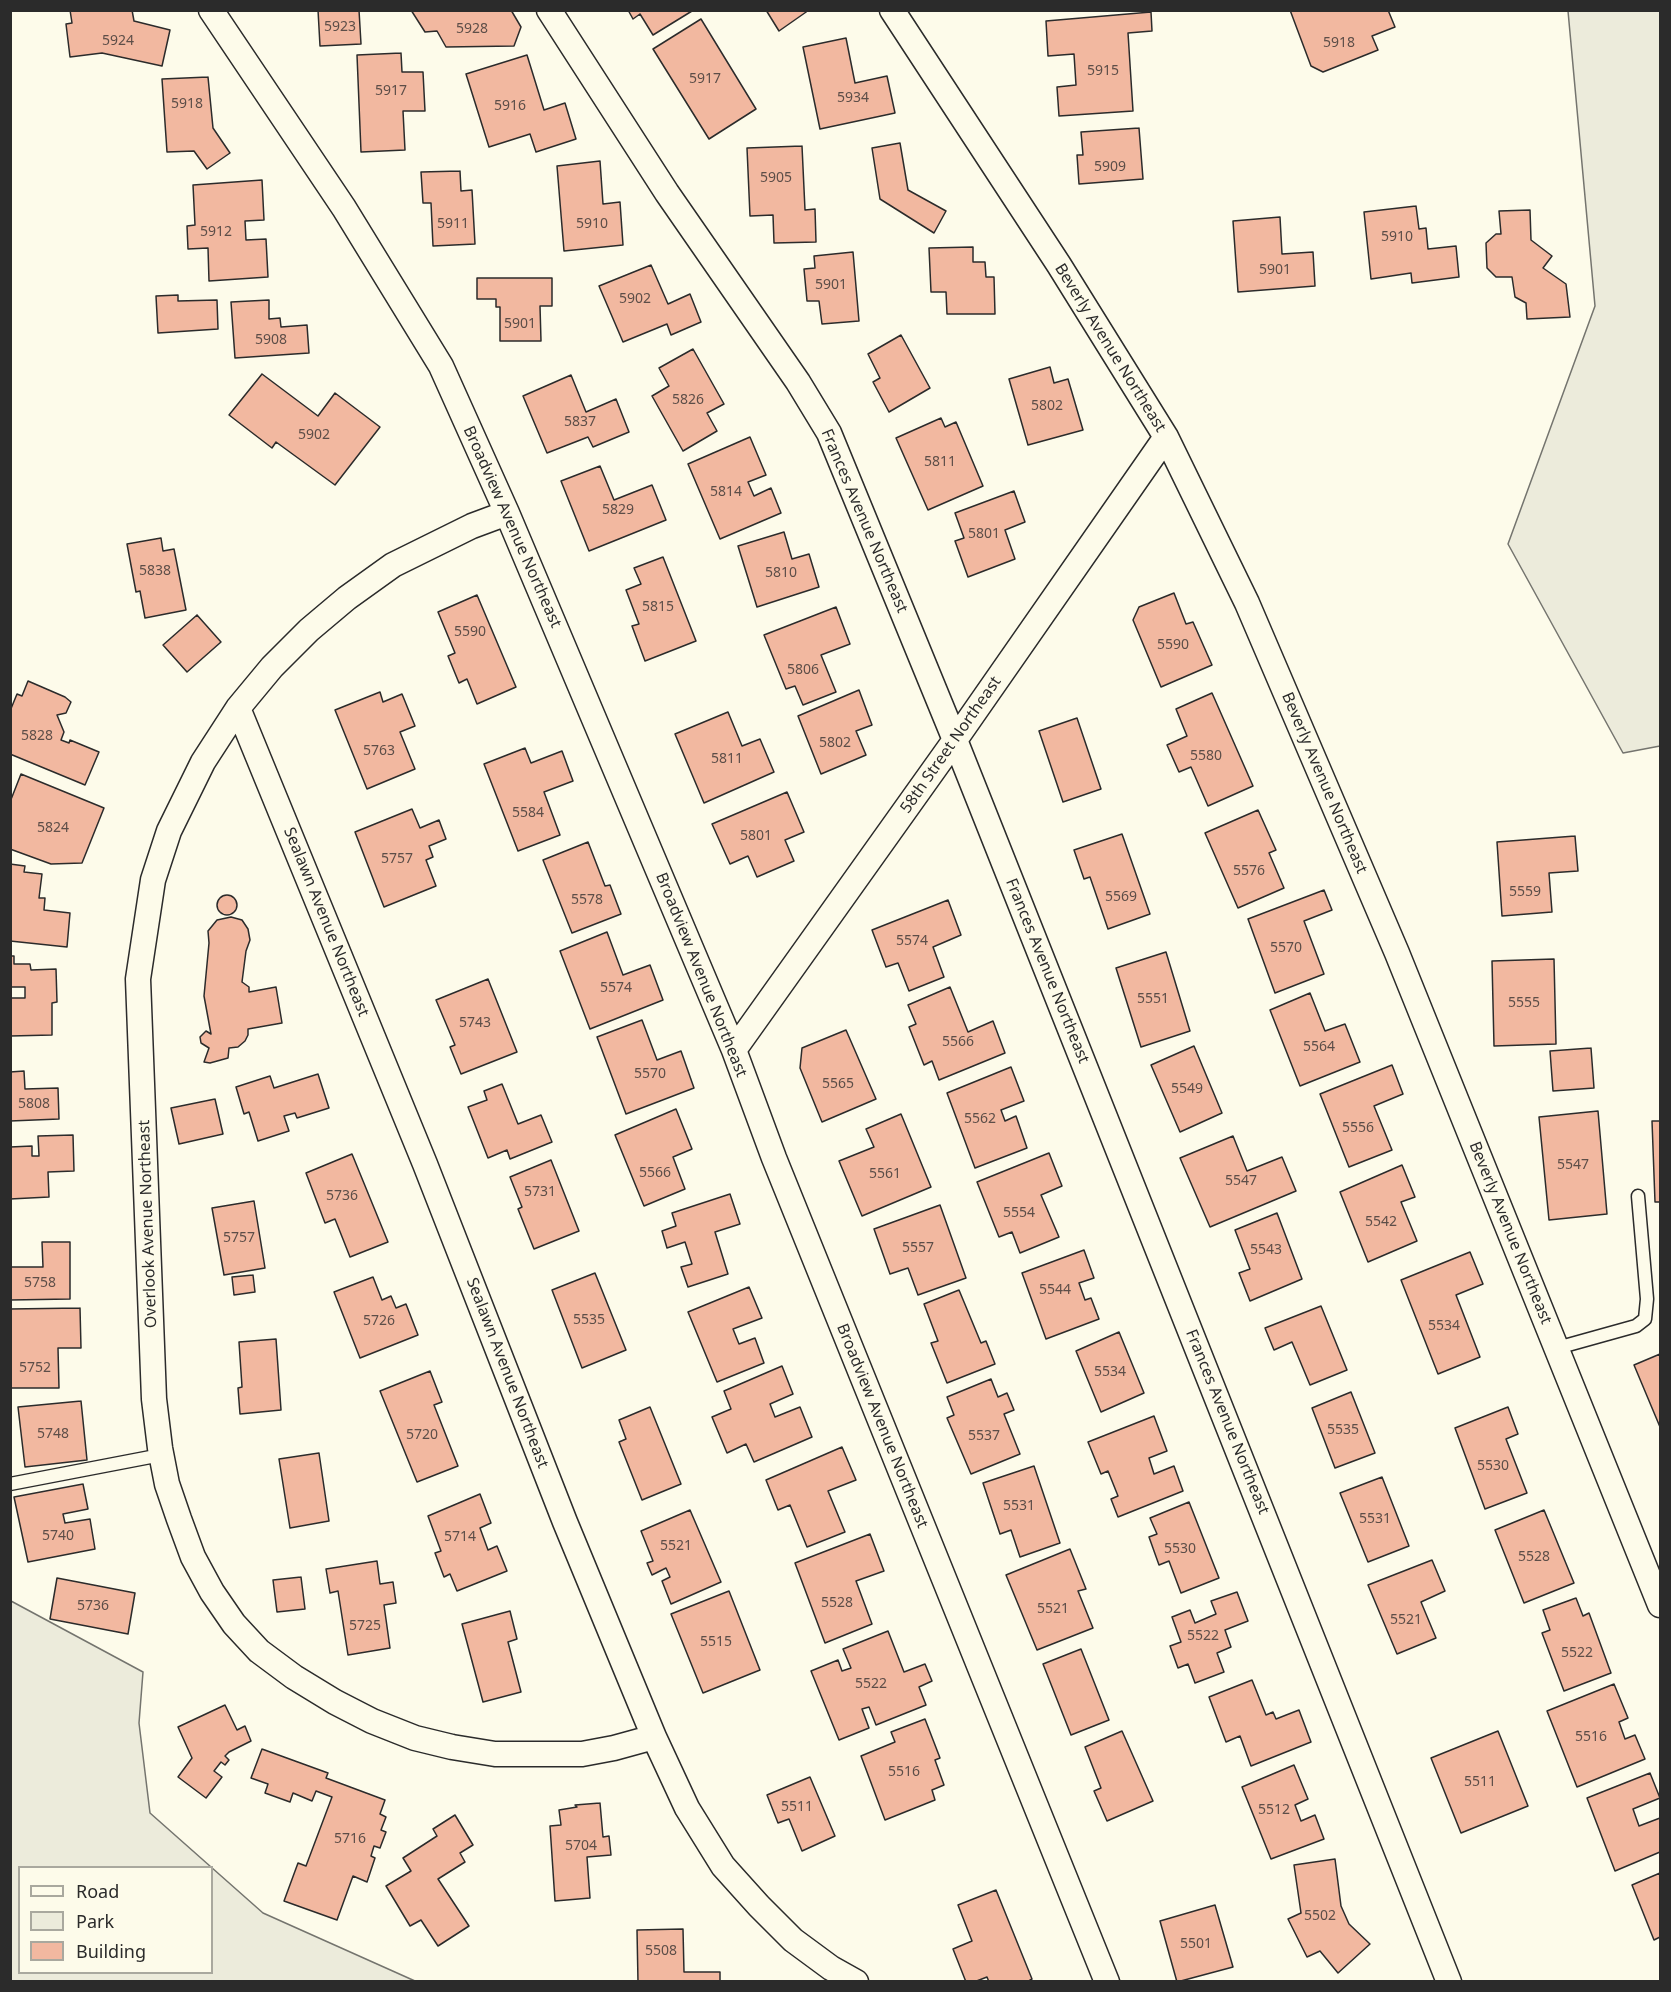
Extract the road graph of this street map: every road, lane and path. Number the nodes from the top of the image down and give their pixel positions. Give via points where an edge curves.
1 (211, 10) edge
2 (549, 10) edge
3 (892, 10) edge
4 (1166, 437) junction
5 (507, 513) junction
6 (238, 708) junction
7 (955, 740) junction
8 (734, 1050) junction
9 (1638, 1196) dead end
10 (1557, 1348) junction
11 (161, 1455) junction
12 (10, 1484) edge
13 (1660, 1605) edge
14 (654, 1737) junction
15 (856, 1982) edge
16 (1107, 1982) edge
17 (1449, 1982) edge

1 - 5 street, Broadview Avenue Northeast via 344,208 441,366
2 - 7 street, Frances Avenue Northeast via 829,433
3 - 4 street, Beverly Avenue Northeast
4 - 7 street, 58th Street Northeast
4 - 10 street, Beverly Avenue Northeast via 1247,603 1396,953
5 - 6 street, Overlook Avenue Northeast via 428,547 347,598 272,667
5 - 8 street, Broadview Avenue Northeast
6 - 11 street, Overlook Avenue Northeast via 203,762 169,831 153,880 138,979 154,1399
6 - 14 street, Sealawn Avenue Northeast
7 - 8 street, 58th Street Northeast
7 - 17 street, Frances Avenue Northeast
8 - 16 street, Broadview Avenue Northeast via 778,1169
9 - 10 lane via 1647,1299 1645,1318 1636,1326
10 - 13 street, Beverly Avenue Northeast
11 - 12 lane
11 - 14 street, Overlook Avenue Northeast via 179,1519 217,1600 259,1651 335,1702 415,1738 495,1754 582,1754
14 - 15 street, Sealawn Avenue Northeast via 687,1808 723,1866 793,1940

